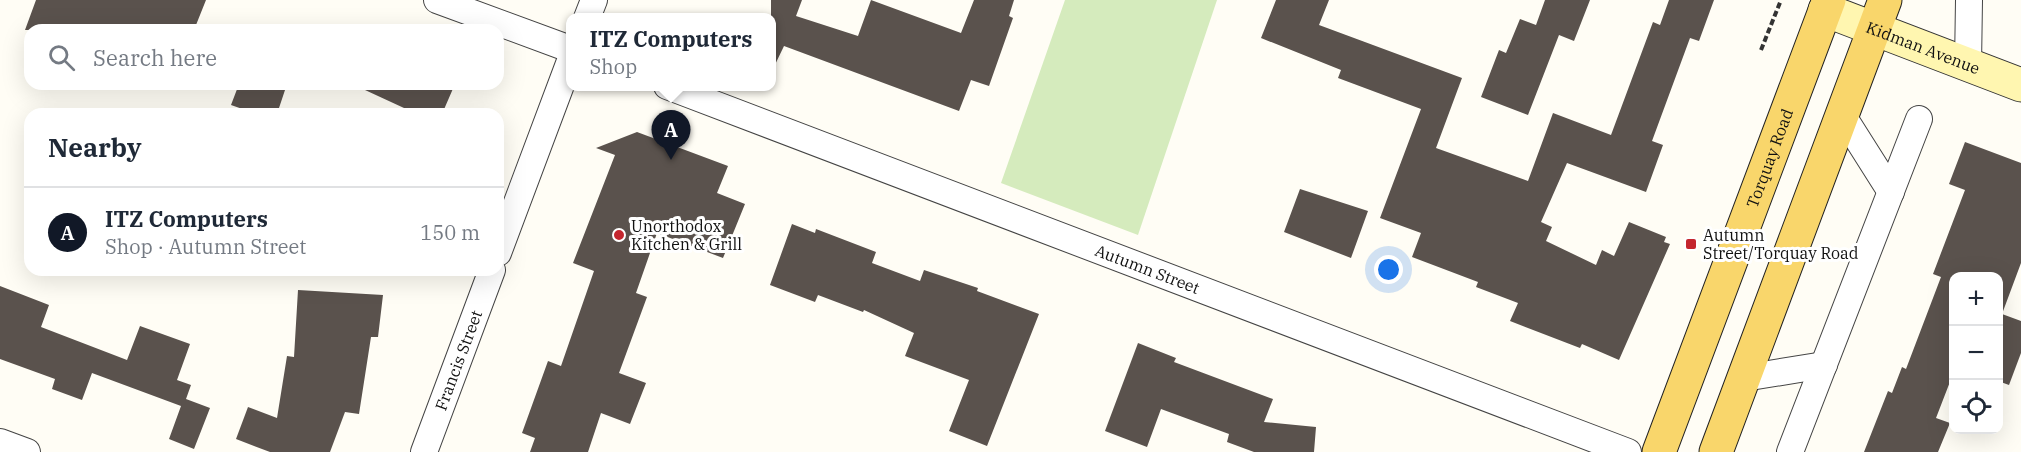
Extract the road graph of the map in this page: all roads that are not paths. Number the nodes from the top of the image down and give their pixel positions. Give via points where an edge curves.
1 (437, 0) edge
2 (1969, 0) edge
3 (1827, 5) edge
4 (1879, 14) edge
5 (502, 24) edge
6 (504, 25) edge
7 (566, 48) edge
8 (1968, 65) junction
9 (566, 72) edge
10 (2021, 85) edge
11 (679, 91) edge
12 (1841, 113) junction
13 (1919, 119) dead end
14 (1891, 192) junction
15 (504, 237) edge
16 (490, 276) edge
17 (1824, 364) junction
18 (1744, 378) junction
19 (0, 442) edge
20 (27, 452) edge
21 (424, 452) edge
22 (1628, 452) edge
23 (1659, 452) edge
24 (1716, 452) edge
25 (1790, 452) edge

1 - 5 street
2 - 8 street
3 - 4 street, Kidman Avenue
3 - 23 main road, Torquay Road
4 - 8 street, Kidman Avenue
4 - 12 main road
6 - 7 street
8 - 10 street, Kidman Avenue
9 - 15 street
11 - 22 street, Autumn Street
12 - 14 street
12 - 18 main road
13 - 14 street
14 - 17 street
16 - 21 street, Francis Street
17 - 18 street
17 - 25 street
18 - 24 main road
19 - 20 street

